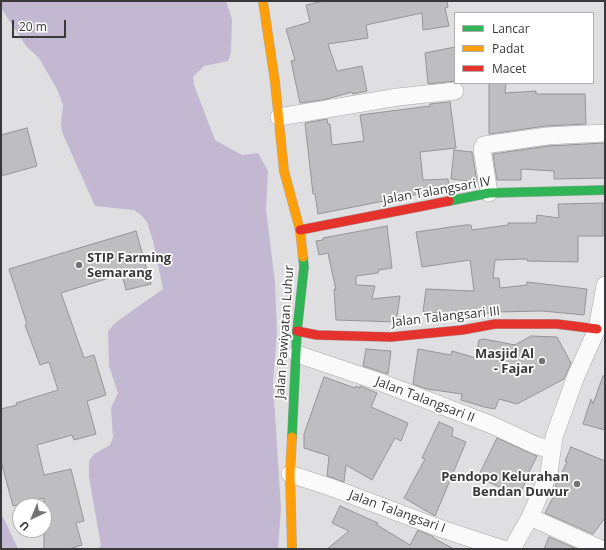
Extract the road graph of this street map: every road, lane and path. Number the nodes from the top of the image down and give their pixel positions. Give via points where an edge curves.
1 (263, 1) edge
2 (455, 91) dead end
3 (279, 117) junction
4 (605, 133) edge
5 (605, 190) edge
6 (489, 194) junction
7 (300, 230) junction
8 (605, 285) edge
9 (597, 329) junction
10 (297, 344) junction
11 (553, 444) junction
12 (290, 474) junction
13 (530, 516) junction
14 (292, 549) edge
15 (504, 549) edge
16 (512, 549) edge
17 (601, 549) edge

1 - 3 street, Jalan Pawiyatan Luhur
2 - 3 street via 398,97
3 - 7 street, Jalan Pawiyatan Luhur via 284,171
4 - 6 street via 547,136 486,144 482,149
5 - 6 street, Jalan Talangsari IV
6 - 7 street, Jalan Talangsari IV
7 - 10 street, Jalan Pawiyatan Luhur via 304,266
8 - 9 street
9 - 10 street, Jalan Talangsari III via 557,324 495,324 391,337 317,335
9 - 11 street via 576,376
10 - 11 street, Jalan Talangsari II via 380,382 492,425 535,445
10 - 12 street, Jalan Pawiyatan Luhur
11 - 13 street via 549,473
12 - 14 street, Jalan Pawiyatan Luhur
12 - 15 street, Jalan Talangsari I
13 - 16 street
13 - 17 street

